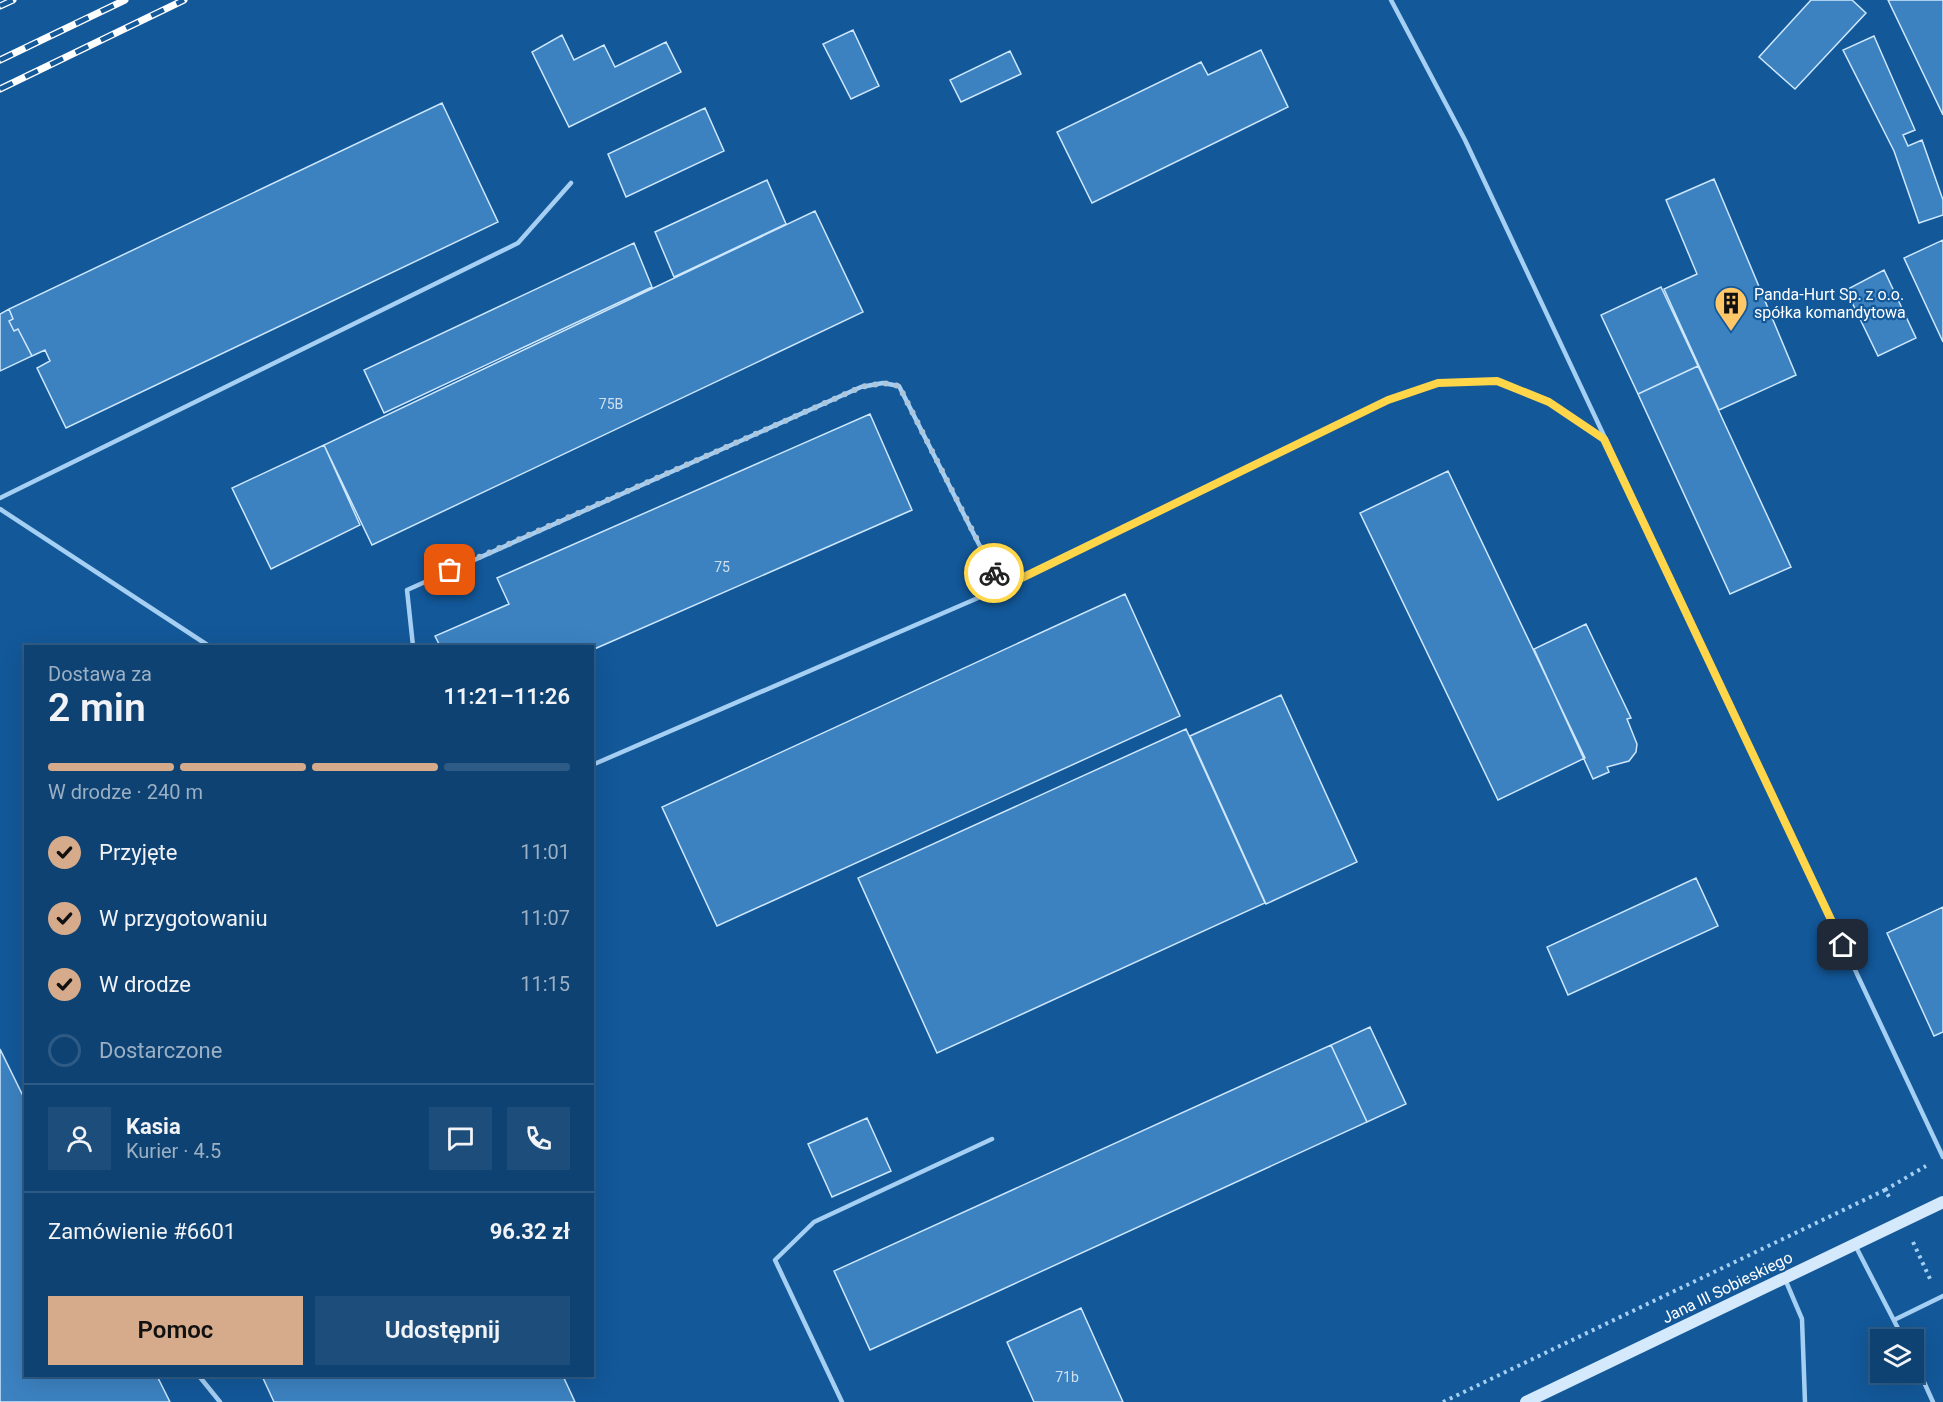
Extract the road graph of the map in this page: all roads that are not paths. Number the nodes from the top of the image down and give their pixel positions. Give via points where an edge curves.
1 (1391, 0) edge
2 (571, 183) dead end
3 (1604, 439) junction
4 (0, 498) edge
5 (0, 509) edge
6 (1001, 588) junction
7 (207, 645) edge
8 (413, 645) edge
9 (594, 764) edge
10 (992, 1139) dead end
11 (1943, 1157) edge
12 (1943, 1202) edge
13 (1855, 1245) junction
14 (1785, 1278) junction
15 (1943, 1296) edge
16 (1894, 1320) junction
17 (1898, 1329) edge
18 (200, 1377) edge
19 (1924, 1382) edge
20 (220, 1402) edge
21 (842, 1402) edge
22 (1526, 1402) edge
23 (1805, 1402) edge
24 (1933, 1402) edge

1 - 3 lane via 1465,140
2 - 4 lane via 518,243
3 - 6 lane via 1549,402 1497,381 1438,383 1388,400
3 - 11 lane
5 - 7 lane
6 - 8 lane via 899,386 884,383 861,387 407,590
6 - 9 lane
10 - 21 lane via 814,1222 775,1260
12 - 13 main road, Jana III Sobieskiego
13 - 14 main road, Jana III Sobieskiego
13 - 16 lane
14 - 22 main road, Jana III Sobieskiego
14 - 23 lane via 1802,1319
15 - 16 lane
16 - 17 lane
18 - 20 lane
19 - 24 lane

